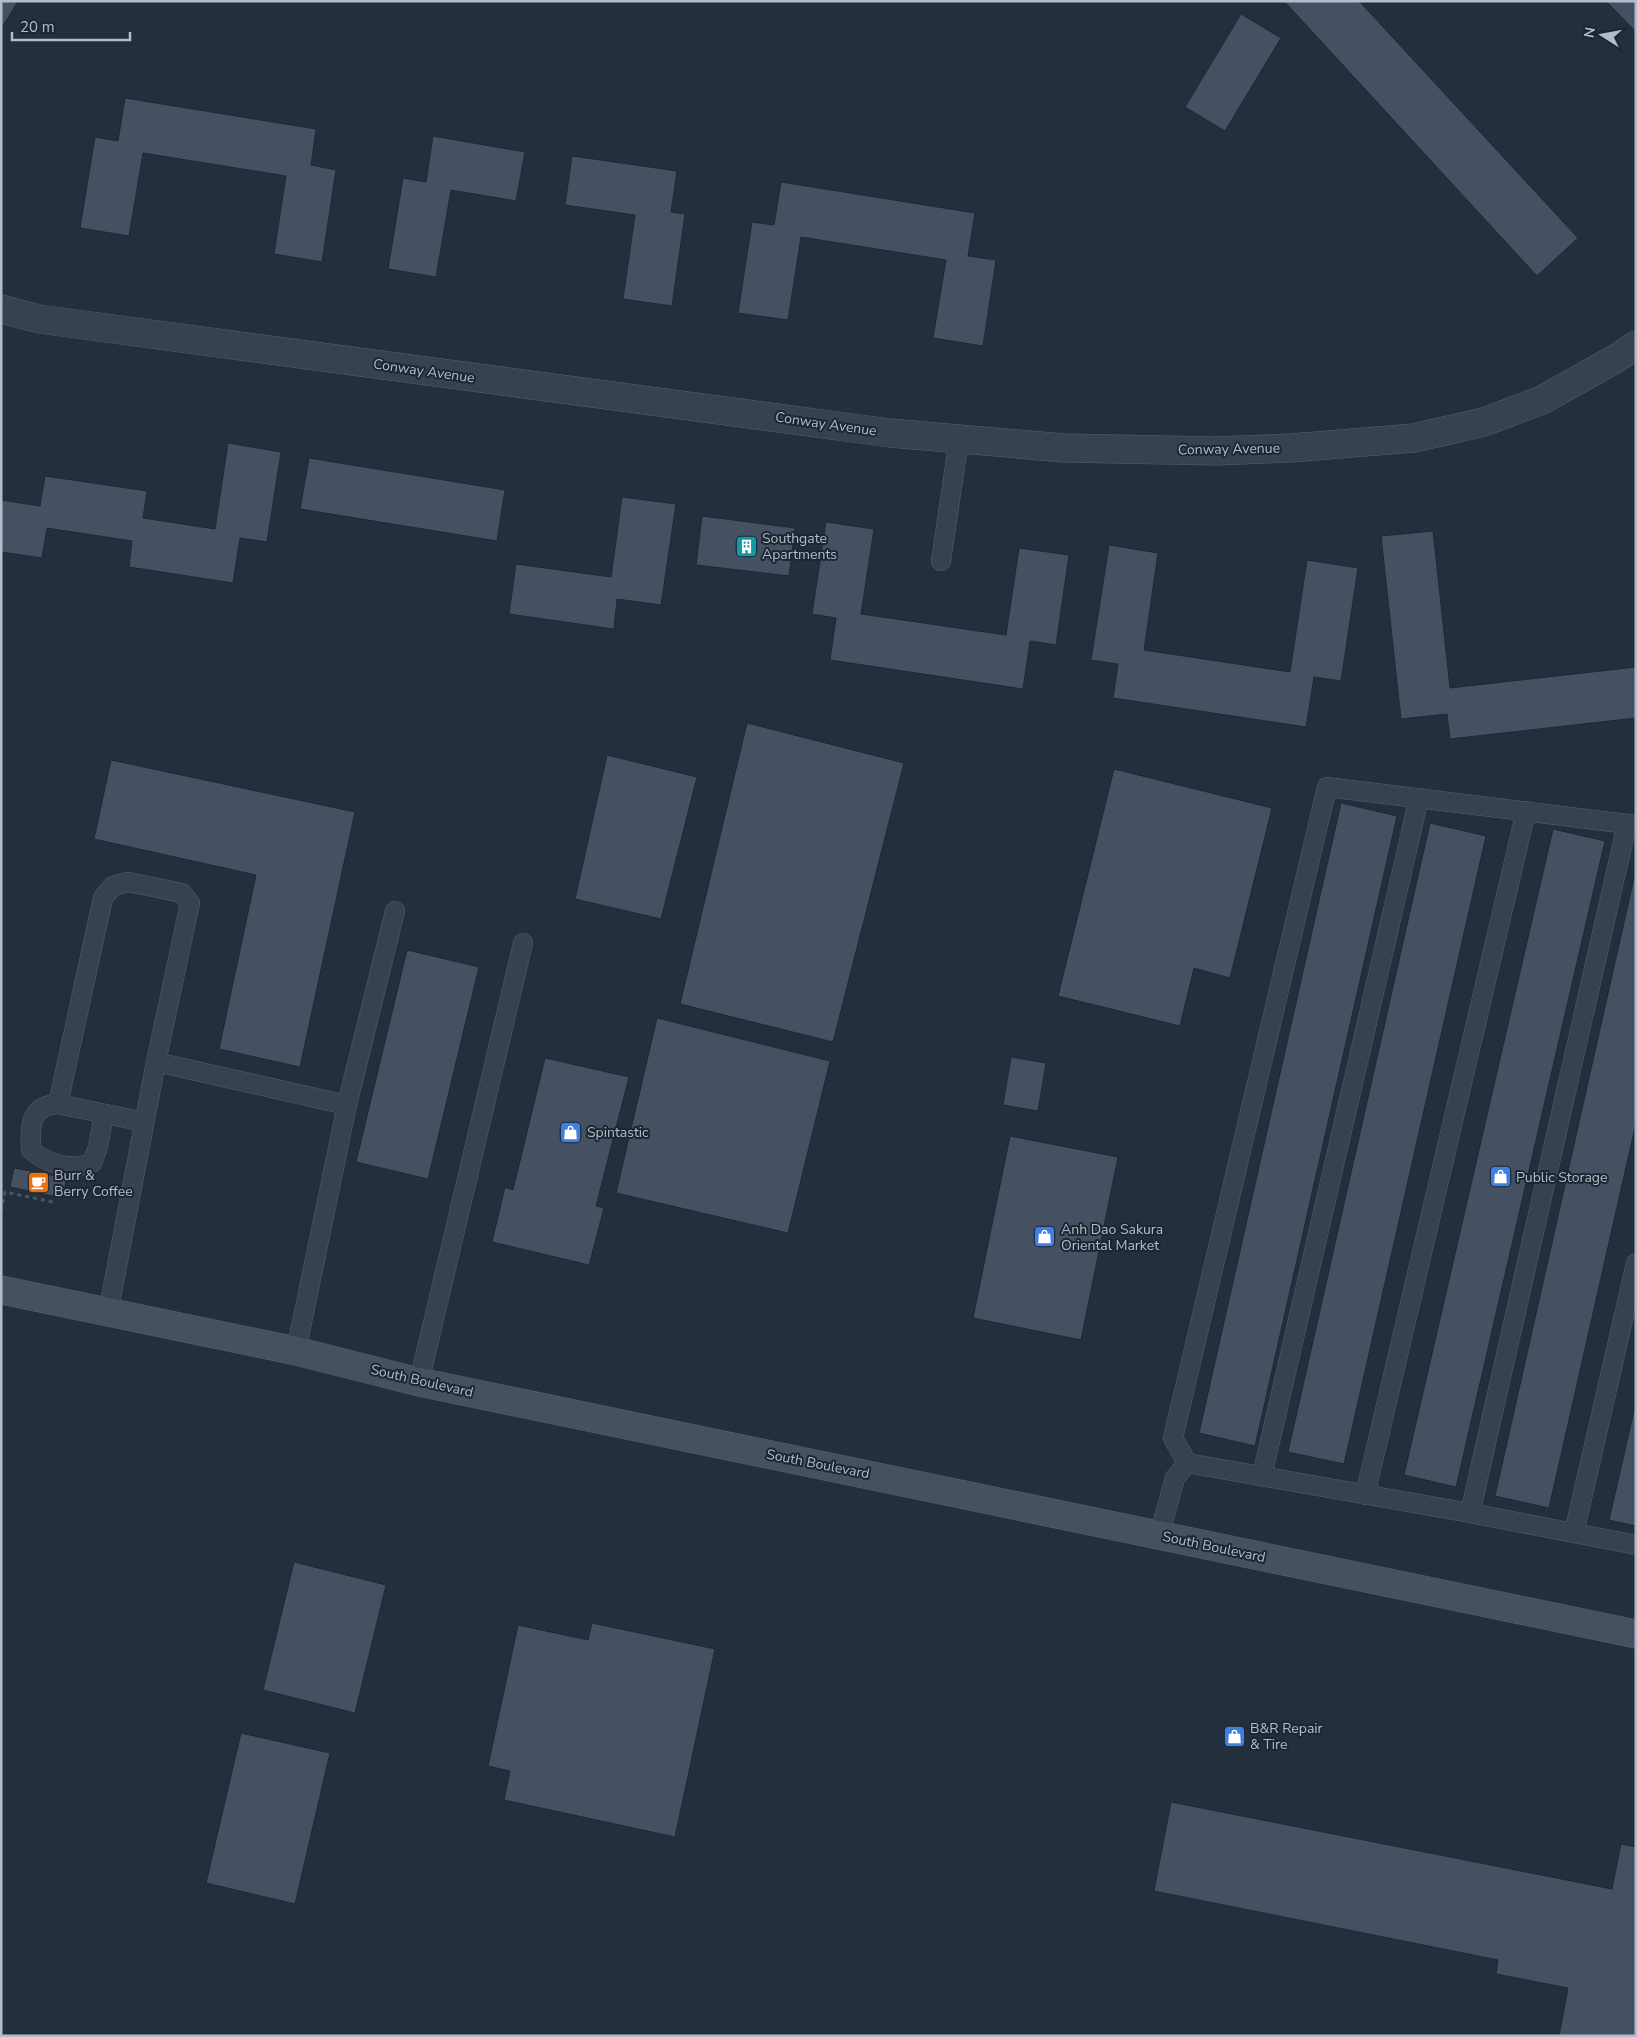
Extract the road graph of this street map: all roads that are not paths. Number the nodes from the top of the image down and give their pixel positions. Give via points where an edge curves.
1 (1, 309) edge
2 (1636, 345) edge
3 (959, 439) junction
4 (941, 562) dead end
5 (1419, 798) junction
6 (1526, 811) junction
7 (1631, 825) edge
8 (395, 911) dead end
9 (523, 943) dead end
10 (156, 1062) junction
11 (58, 1104) junction
12 (347, 1105) junction
13 (104, 1114) junction
14 (144, 1122) junction
15 (1636, 1263) edge
16 (1, 1290) edge
17 (108, 1313) junction
18 (296, 1352) junction
19 (419, 1382) junction
20 (1187, 1463) junction
21 (1262, 1476) junction
22 (1364, 1495) junction
23 (1470, 1513) junction
24 (1574, 1533) junction
25 (1159, 1536) junction
26 (1636, 1545) edge
27 (1636, 1634) edge

1 - 3 street, Conway Avenue via 39,319
2 - 3 street, Conway Avenue via 1542,400 1484,422 1414,438 1216,451 1064,448
3 - 4 lane
5 - 6 lane
5 - 20 lane via 1328,787 1173,1438
5 - 21 lane
6 - 7 lane
6 - 22 lane
7 - 23 lane
8 - 12 lane
9 - 19 lane
10 - 11 lane via 190,903 182,893 128,882 113,886 103,898
10 - 12 lane
10 - 14 lane
11 - 13 lane
11 - 13 lane via 46,1104 34,1115 30,1131 31,1150 40,1158 59,1164 82,1167 92,1163
12 - 18 lane
13 - 14 lane
14 - 17 lane
15 - 24 lane
16 - 17 main road, South Boulevard
17 - 18 main road, South Boulevard
18 - 19 main road, South Boulevard
19 - 25 main road, South Boulevard
20 - 21 lane
20 - 25 lane via 1175,1478
21 - 22 lane
22 - 23 lane
23 - 24 lane
24 - 26 lane
25 - 27 main road, South Boulevard

